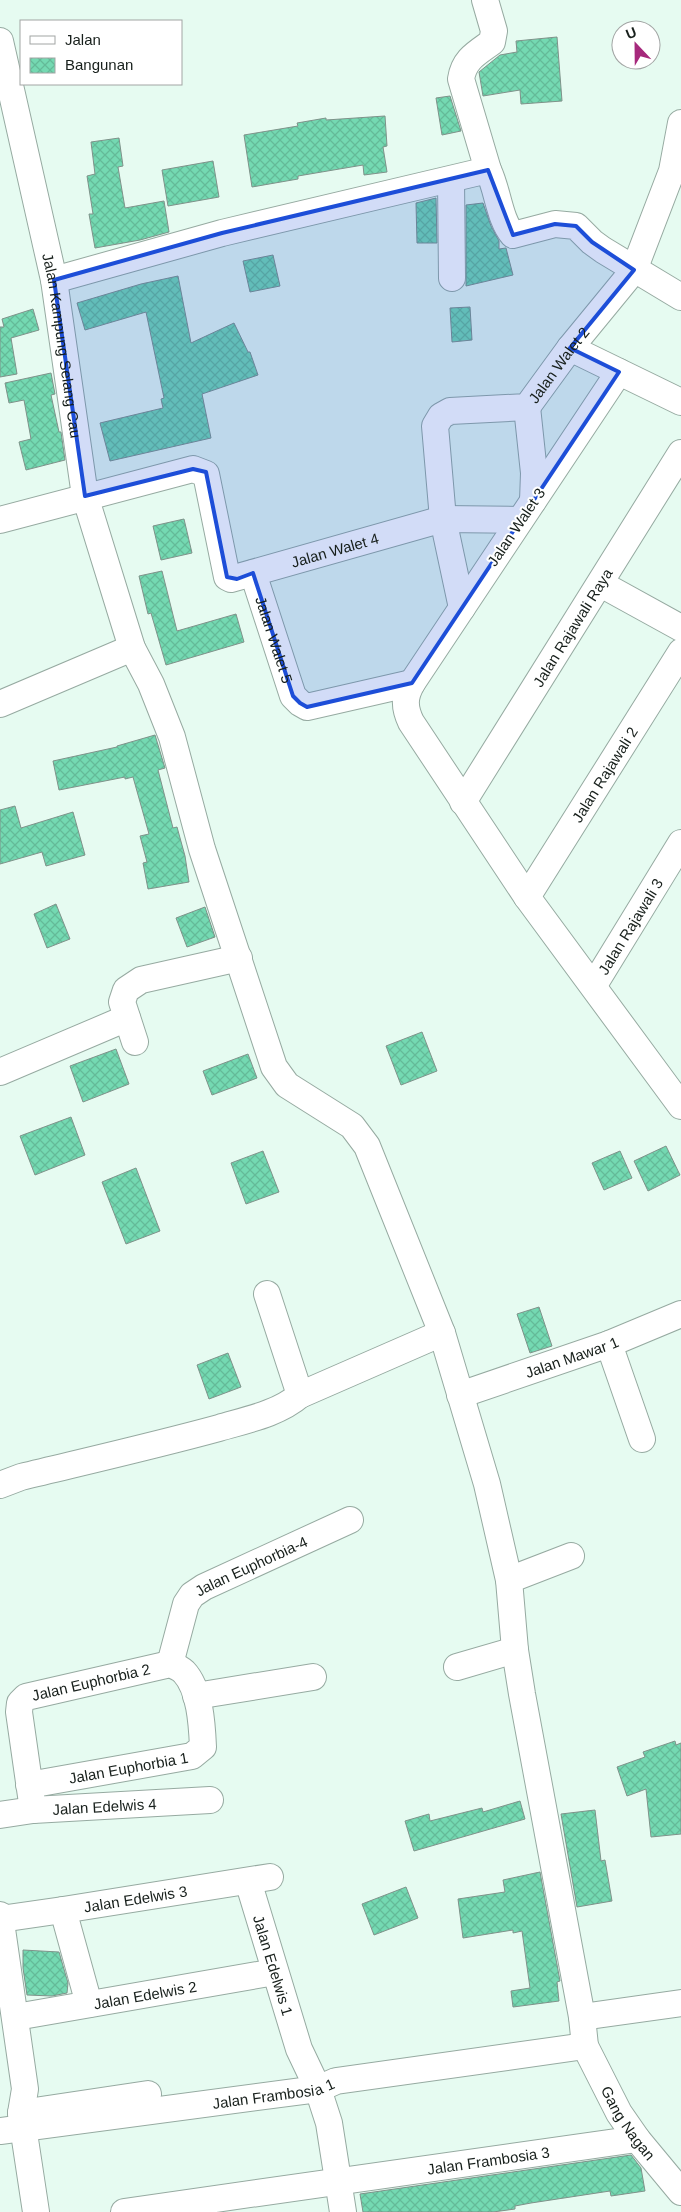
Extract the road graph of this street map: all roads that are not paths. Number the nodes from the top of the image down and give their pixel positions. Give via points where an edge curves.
1 (485, 0) edge
2 (0, 41) edge
3 (681, 123) edge
4 (488, 170) junction
5 (677, 173) edge
6 (451, 180) junction
7 (634, 270) junction
8 (452, 278) dead end
9 (54, 280) junction
10 (681, 297) edge
11 (570, 348) junction
12 (619, 372) junction
13 (681, 402) edge
14 (527, 407) junction
15 (681, 453) edge
16 (85, 496) junction
17 (527, 511) junction
18 (443, 519) junction
19 (0, 520) edge
20 (253, 573) junction
21 (600, 584) junction
22 (462, 608) junction
23 (681, 628) edge
24 (132, 648) junction
25 (681, 652) edge
26 (412, 683) junction
27 (0, 704) edge
28 (462, 802) junction
29 (681, 843) edge
30 (527, 897) junction
31 (239, 958) junction
32 (594, 986) junction
33 (0, 1072) edge
34 (681, 1106) edge
35 (267, 1294) dead end
36 (681, 1314) edge
37 (442, 1333) junction
38 (610, 1344) junction
39 (300, 1395) junction
40 (460, 1395) junction
41 (642, 1439) dead end
42 (0, 1485) edge
43 (350, 1520) dead end
44 (571, 1556) dead end
45 (509, 1580) junction
46 (516, 1650) junction
47 (170, 1664) junction
48 (457, 1667) dead end
49 (313, 1678) dead end
50 (196, 1696) junction
51 (31, 1798) junction
52 (210, 1800) dead end
53 (0, 1815) edge
54 (259, 1879) joint
55 (64, 1910) junction
56 (0, 1917) edge
57 (275, 1972) junction
58 (681, 2003) edge
59 (90, 2004) junction
60 (16, 2017) junction
61 (582, 2017) junction
62 (585, 2046) junction
63 (321, 2081) junction
64 (22, 2116) edge
65 (637, 2139) junction
66 (338, 2182) junction
67 (681, 2192) edge
68 (36, 2212) edge
69 (53, 2212) edge
70 (124, 2212) edge
71 (343, 2212) edge

1 - 4 street via 494,32 492,42 462,68 461,79
2 - 9 street, Jalan Kampung Selang Cau
3 - 5 street, Jalan Walet 2
4 - 6 street
4 - 7 street via 504,221 513,235 555,224 576,226 592,242
5 - 7 street, Jalan Walet 2
6 - 8 street
6 - 9 street via 222,233
7 - 10 street
7 - 11 street, Jalan Walet 2
9 - 16 street, Jalan Kampung Selang Cau
11 - 12 street
11 - 14 street, Jalan Walet 2
12 - 13 street
12 - 17 street, Jalan Walet 3
14 - 17 street via 534,473
14 - 18 street, Jalan Walet 2 via 450,411 441,416 435,426
15 - 21 street, Jalan Rajawali Raya
16 - 19 street
16 - 20 street, Jalan Walet 4 via 193,469 202,471 206,474 227,577 237,579
16 - 24 street, Jalan Kampung Selang Cau
17 - 18 street, Jalan Walet 4
17 - 22 street, Jalan Walet 3
18 - 20 street, Jalan Walet 4
18 - 22 street, Jalan Walet 2
20 - 26 street, Jalan Walet 5 via 293,696 300,703 307,707
21 - 23 street
21 - 28 street, Jalan Rajawali Raya
22 - 26 street, Jalan Walet 3
24 - 27 street
24 - 31 street, Jalan Kampung Selang Cau via 151,684 172,737 202,848
25 - 30 street, Jalan Rajawali 2
26 - 28 street, Jalan Walet 3 via 407,692 406,712
28 - 30 street, Jalan Walet 3
29 - 32 street, Jalan Rajawali 3
30 - 32 street, Jalan Walet 3
31 - 33 street via 141,980 126,990 122,1002 131,1030
31 - 37 street, Jalan Kampung Selang Cau via 274,1067 287,1085 352,1126 367,1146
32 - 34 street, Jalan Walet 3
35 - 39 street
36 - 38 street, Jalan Mawar 1
37 - 39 street
37 - 40 street, Jalan Kampung Selang Cau
38 - 40 street, Jalan Mawar 1
38 - 41 street
39 - 42 street via 278,1409 235,1423
40 - 45 street, Jalan Kampung Selang Cau via 487,1484
43 - 47 street, Jalan Euphorbia-4 via 192,1595 182,1617
44 - 45 street
45 - 46 street, Jalan Kampung Selang Cau
46 - 48 street
46 - 61 street, Jalan Kampung Selang Cau
47 - 50 street, Jalan Euphorbia 2 via 183,1671
47 - 51 street, Jalan Euphorbia 2 via 26,1697 20,1703 19,1712
49 - 50 street
50 - 51 street, Jalan Euphorbia 1 via 203,1747 192,1756
51 - 52 street, Jalan Edelwis 4
51 - 53 street, Jalan Edelwis 4
54 - 55 street, Jalan Edelwis 3
54 - 57 street, Jalan Edelwis 1
55 - 56 street, Jalan Edelwis 3
55 - 59 street
56 - 60 street
57 - 59 street, Jalan Edelwis 2
57 - 63 street, Jalan Edelwis 1 via 299,2049
58 - 61 street
59 - 60 street, Jalan Edelwis 2
60 - 64 street
61 - 62 street, Jalan Kampung Selang Cau
62 - 63 street, Jalan Frambosia 1
62 - 65 street, Gang Nagan via 614,2105
63 - 64 street, Jalan Frambosia 1 via 62,2105
63 - 66 street, Jalan Edelwis 1
64 - 68 street
64 - 69 street
65 - 66 street, Jalan Frambosia 3
65 - 67 street, Gang Nagan
66 - 70 street, Jalan Frambosia 3
66 - 71 street, Jalan Edelwis 1

